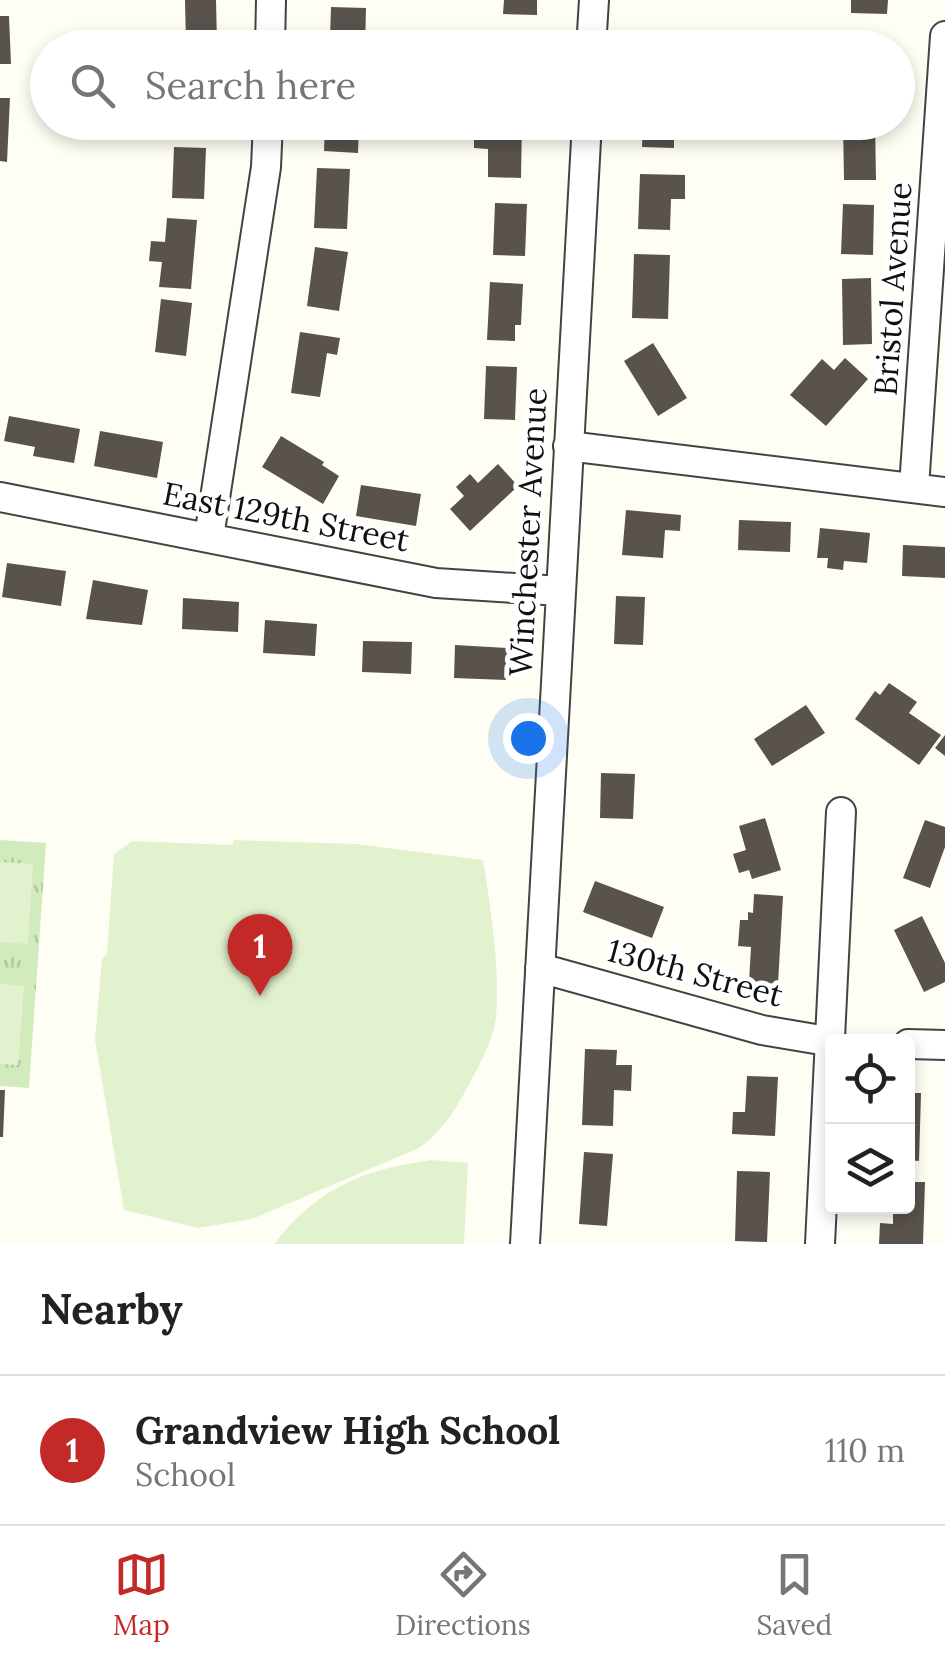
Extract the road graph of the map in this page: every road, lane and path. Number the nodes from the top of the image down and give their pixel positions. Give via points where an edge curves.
1 (271, 0) edge
2 (594, 0) edge
3 (270, 30) edge
4 (592, 30) edge
5 (945, 36) edge
6 (267, 140) edge
7 (585, 140) edge
8 (573, 447) junction
9 (914, 487) junction
10 (945, 492) edge
11 (0, 497) edge
12 (209, 536) junction
13 (560, 592) junction
14 (841, 812) dead end
15 (540, 968) junction
16 (832, 1034) edge
17 (825, 1041) edge
18 (915, 1044) edge
19 (945, 1045) edge
20 (827, 1124) edge
21 (525, 1244) edge
22 (820, 1244) edge

1 - 3 street
2 - 4 street
5 - 9 street, Bristol Avenue
6 - 12 street
7 - 8 street, Winchester Avenue
8 - 9 street
8 - 13 street, Winchester Avenue
9 - 10 street
11 - 12 street, East 129th Street
12 - 13 street, East 129th Street via 436,583
13 - 15 street, Winchester Avenue
14 - 16 street
15 - 17 street, 130th Street via 762,1030
15 - 21 street, Winchester Avenue
18 - 19 street
20 - 22 street

